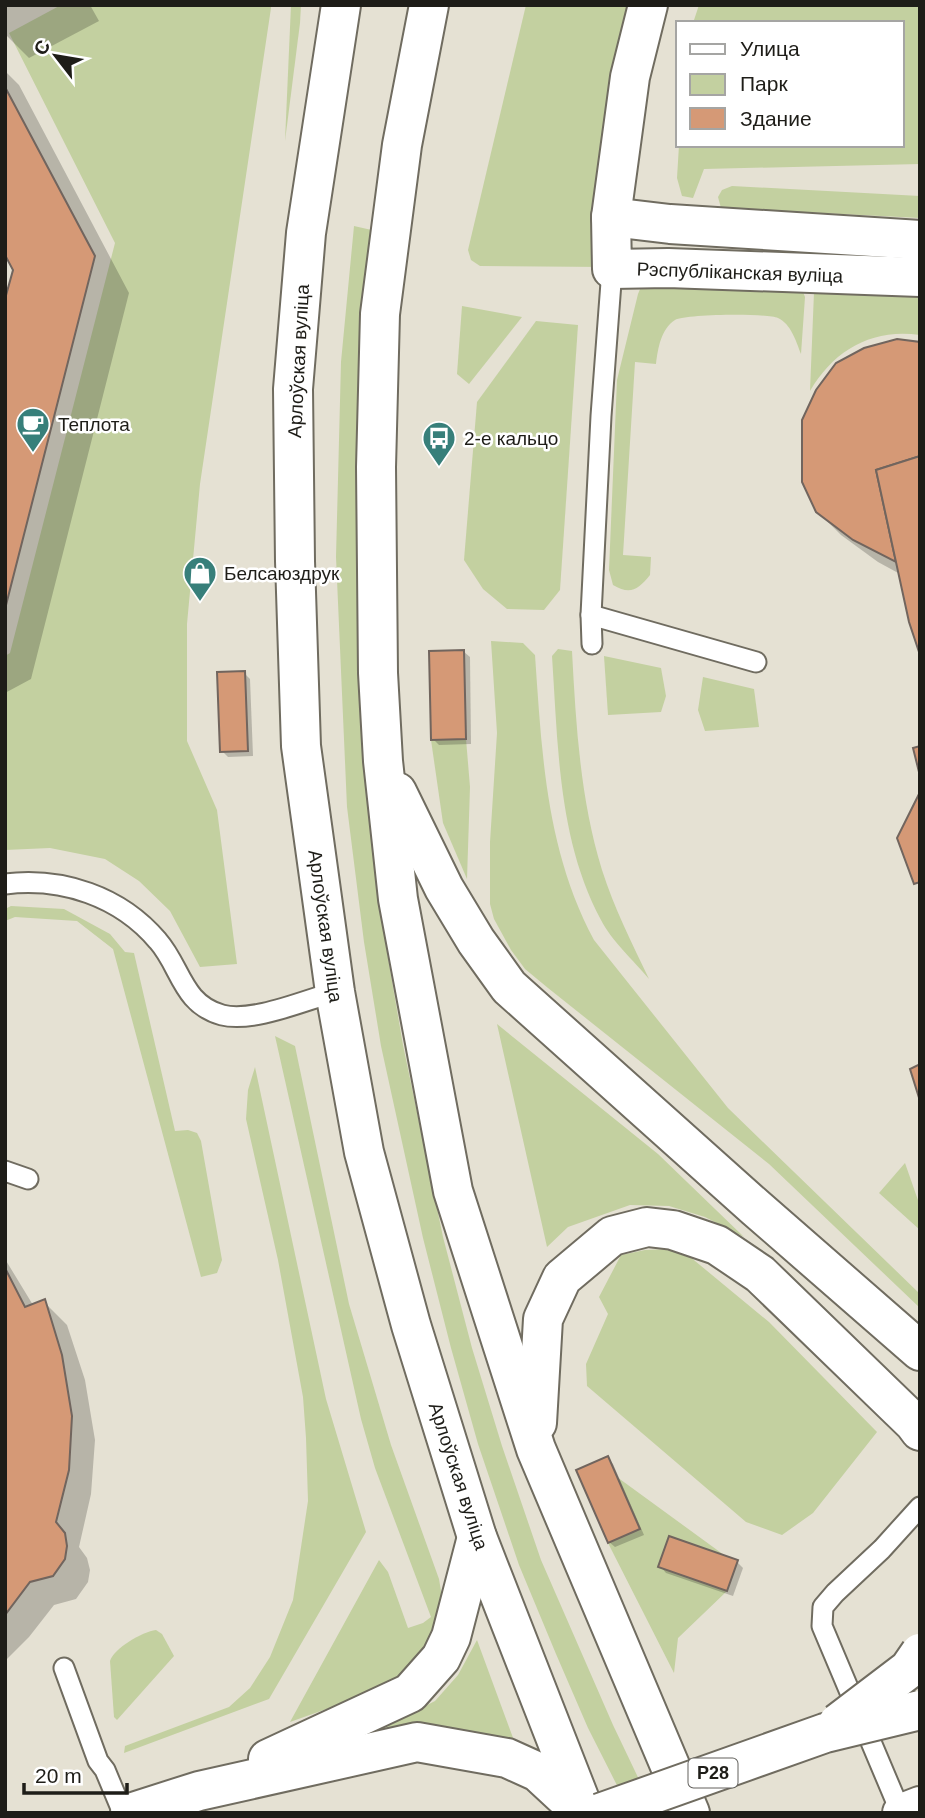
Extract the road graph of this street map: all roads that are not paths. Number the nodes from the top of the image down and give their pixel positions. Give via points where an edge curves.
1 (341, 5) edge
2 (429, 5) edge
3 (440, 5) edge
4 (648, 5) edge
5 (416, 76) junction
6 (611, 217) junction
7 (920, 240) edge
8 (612, 269) junction
9 (920, 277) edge
10 (591, 615) junction
11 (592, 643) dead end
12 (756, 662) dead end
13 (383, 761) junction
14 (5, 884) edge
15 (335, 992) junction
16 (5, 1171) edge
17 (28, 1180) dead end
18 (920, 1351) edge
19 (920, 1431) edge
20 (536, 1449) junction
21 (920, 1507) edge
22 (477, 1537) junction
23 (920, 1653) edge
24 (64, 1668) dead end
25 (920, 1710) edge
26 (825, 1733) junction
27 (199, 1791) junction
28 (920, 1806) edge
29 (123, 1813) edge
30 (130, 1813) edge
31 (583, 1813) edge
32 (600, 1813) edge
33 (690, 1813) edge
34 (902, 1813) edge

1 - 15 main road, Арлоўская вуліца via 306,233 293,389 301,746
2 - 5 main road
3 - 5 main road
4 - 6 main road, Рэспубліканская вуліца via 630,77
5 - 13 main road via 402,145 380,314 376,467
6 - 7 main road
6 - 8 main road, Рэспубліканская вуліца
8 - 9 main road, Рэспубліканская вуліца
8 - 10 lane
10 - 11 lane
10 - 12 lane
13 - 18 main road via 444,888 509,987
13 - 20 main road via 398,899 453,1191
14 - 15 lane via 46,882 81,889 128,912 159,942 183,986 205,1009 224,1016 249,1017
15 - 22 main road, Арлоўская вуліца via 364,1152 411,1325
16 - 17 lane
19 - 20 main road via 760,1274 717,1245 673,1230 647,1227 612,1236 562,1278 543,1319
20 - 33 main road
21 - 34 lane via 823,1607 822,1626
22 - 27 main road via 452,1637 441,1658 410,1693
22 - 31 main road, Арлоўская вуліца
23 - 26 main road, bridge via 909,1669
24 - 29 lane via 98,1761
25 - 26 main road, Р28, bridge
26 - 32 main road, Р28, bridge
27 - 30 main road
27 - 31 main road via 417,1742 507,1758 538,1772
28 - 34 main road

